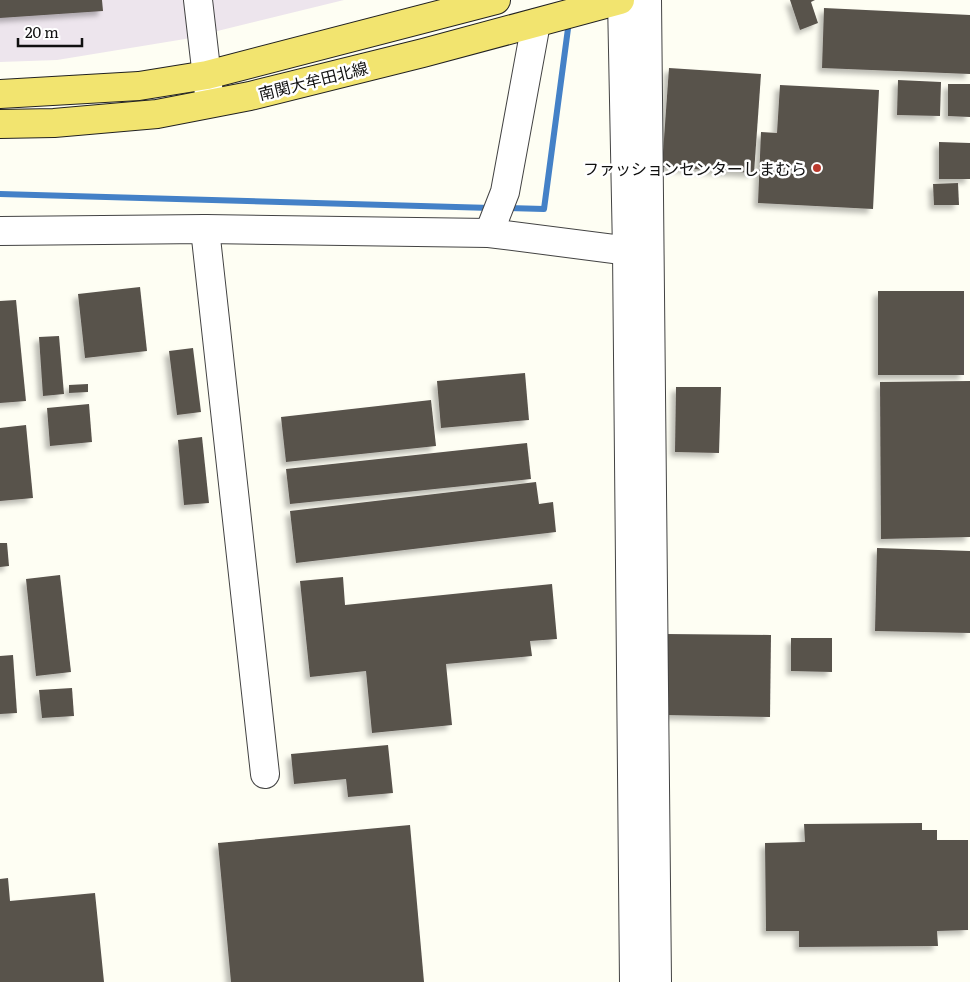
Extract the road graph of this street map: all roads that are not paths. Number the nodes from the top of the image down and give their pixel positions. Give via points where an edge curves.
1 (198, 0) edge
2 (496, 0) edge
3 (621, 0) edge
4 (647, 0) edge
5 (536, 23) junction
6 (207, 75) junction
7 (0, 94) edge
8 (210, 103) junction
9 (0, 124) edge
10 (205, 229) junction
11 (0, 231) edge
12 (489, 232) junction
13 (639, 252) junction
14 (266, 774) dead end
15 (634, 982) edge
16 (657, 982) edge

1 - 6 street
2 - 6 main road, 南関大牟田北線
3 - 5 main road, 南関大牟田北線
3 - 13 street
4 - 13 street
5 - 8 main road, 南関大牟田北線 via 250,96
5 - 12 street via 506,192
6 - 7 main road, 南関大牟田北線 via 139,86
6 - 8 street
8 - 9 main road, 南関大牟田北線 via 157,114
10 - 11 street
10 - 12 street
10 - 14 street
12 - 13 street
13 - 15 street
13 - 16 street

